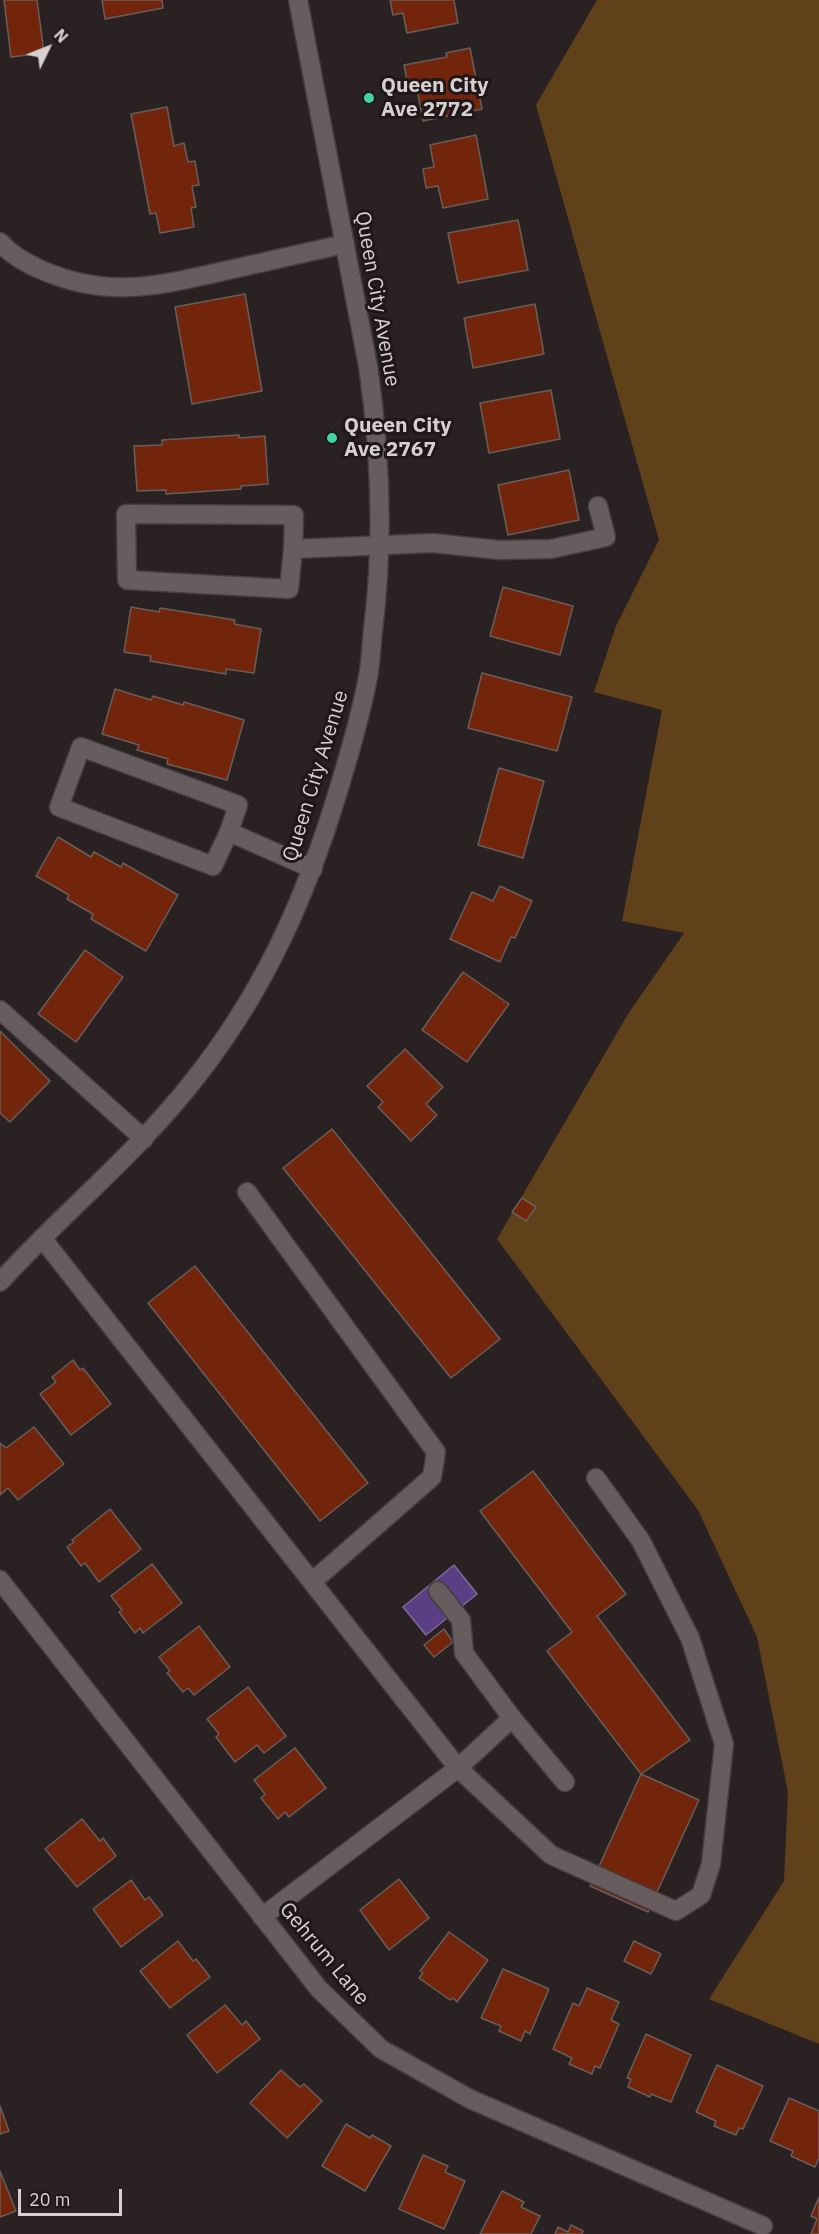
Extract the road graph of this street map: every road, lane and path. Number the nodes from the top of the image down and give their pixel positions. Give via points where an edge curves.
1 (298, 0) edge
2 (0, 242) edge
3 (345, 244) junction
4 (598, 506) dead end
5 (379, 546) junction
6 (293, 549) junction
7 (229, 832) junction
8 (313, 869) junction
9 (0, 1010) edge
10 (144, 1139) junction
11 (247, 1192) dead end
12 (42, 1238) junction
13 (0, 1282) edge
14 (596, 1479) dead end
15 (0, 1580) edge
16 (312, 1582) junction
17 (438, 1591) dead end
18 (512, 1718) junction
19 (458, 1768) junction
20 (565, 1782) dead end
21 (262, 1917) junction
22 (763, 2226) dead end

1 - 3 main road, Queen City Avenue
2 - 3 main road via 21,260 50,274 90,286 128,288 166,285
3 - 5 main road, Queen City Avenue via 375,413 381,507
4 - 5 main road via 606,537 550,549 499,550 433,543
5 - 6 main road
5 - 8 main road, Queen City Avenue via 367,682 353,746
6 - 6 main road via 290,589 127,580 126,514 294,515
7 - 7 main road via 213,866 59,807 81,747 238,805
7 - 8 main road
8 - 10 main road, Queen City Avenue via 282,943 242,1012 196,1078
9 - 10 main road
10 - 12 main road, Queen City Avenue
11 - 16 main road via 436,1452 432,1477
12 - 13 main road, Queen City Avenue
12 - 16 main road
14 - 19 main road via 641,1541 690,1638 724,1744 711,1864 701,1895 676,1911 551,1855
15 - 21 main road, Gehrum Lane
16 - 19 main road
17 - 18 main road via 461,1620 464,1653
18 - 19 main road
18 - 20 main road
19 - 21 main road
21 - 22 main road, Gehrum Lane via 319,1989 381,2049 470,2098

